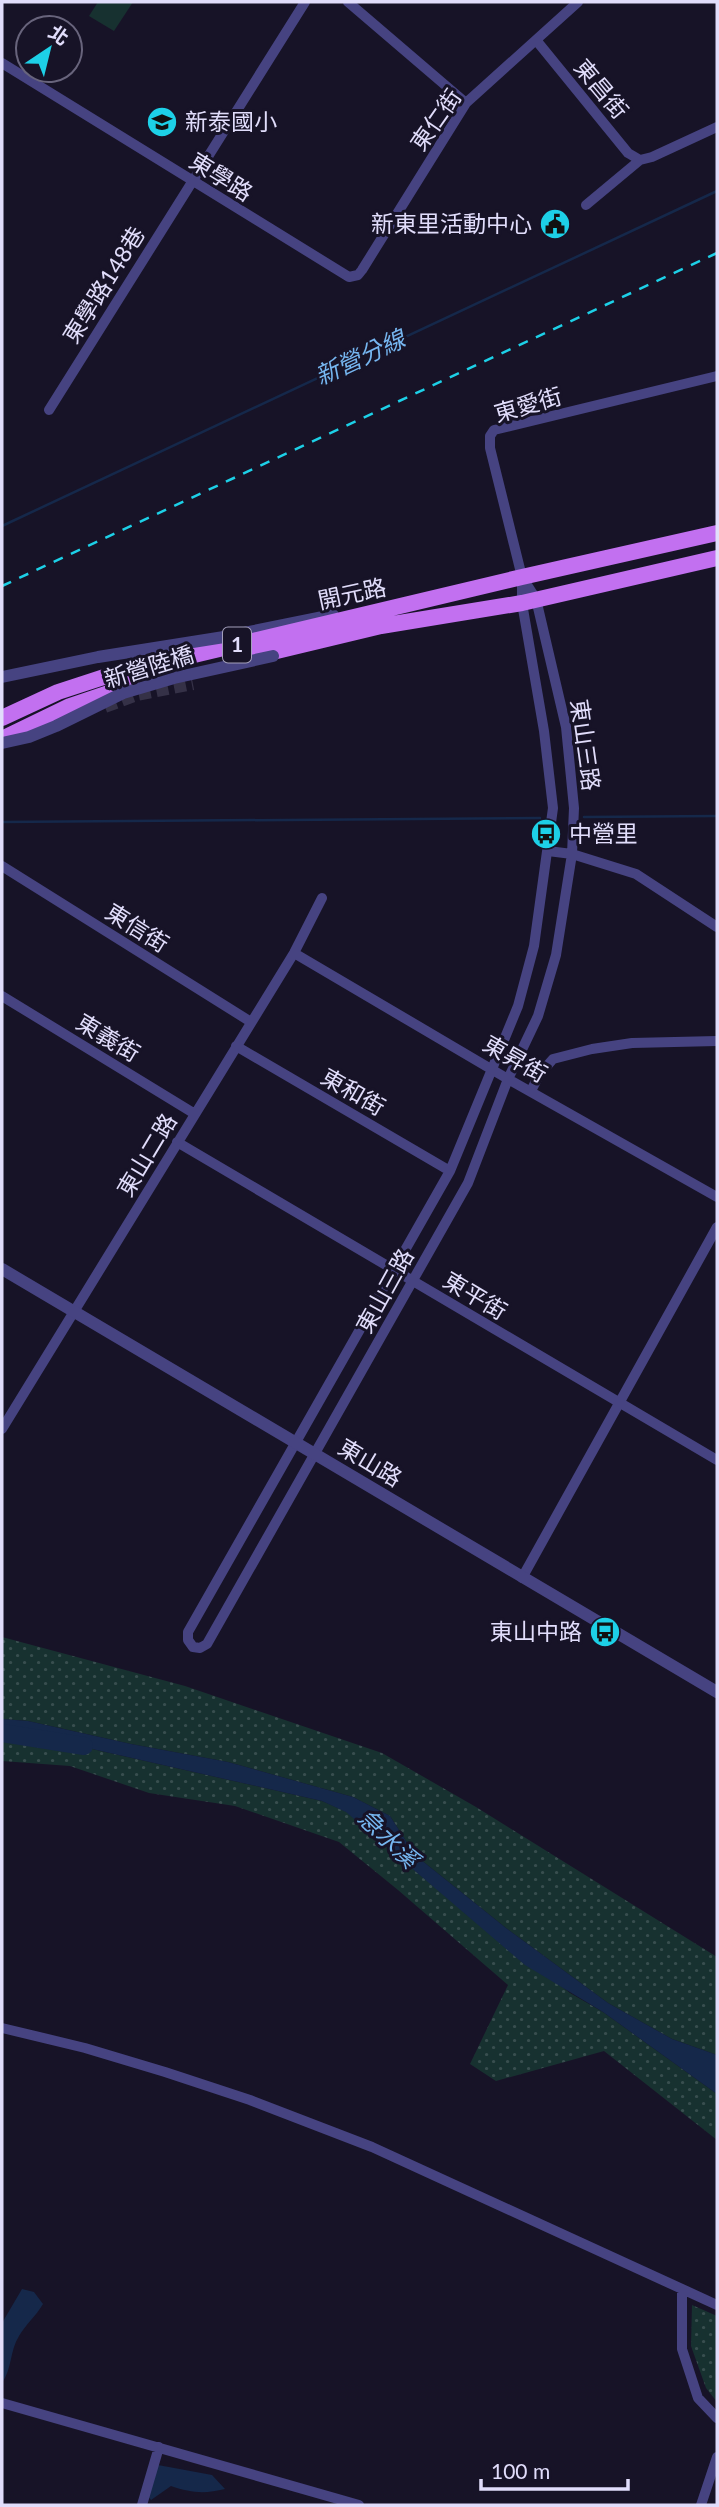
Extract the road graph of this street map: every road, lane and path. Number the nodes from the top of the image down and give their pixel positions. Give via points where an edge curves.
1 (305, 2) edge
2 (348, 2) edge
3 (578, 2) edge
4 (536, 40) junction
5 (2, 63) edge
6 (467, 103) junction
7 (717, 127) edge
8 (640, 160) junction
9 (193, 182) junction
10 (586, 205) dead end
11 (349, 277) joint
12 (717, 376) edge
13 (49, 410) dead end
14 (717, 533) edge
15 (717, 558) edge
16 (522, 577) junction
17 (468, 590) junction
18 (529, 601) junction
19 (476, 612) junction
20 (273, 656) joint
21 (69, 657) dead end
22 (50, 669) dead end
23 (2, 677) edge
24 (2, 719) edge
25 (2, 741) edge
26 (548, 851) junction
27 (572, 854) junction
28 (2, 866) edge
29 (322, 898) dead end
30 (717, 927) edge
31 (294, 953) junction
32 (2, 996) edge
33 (251, 1022) junction
34 (717, 1041) edge
35 (236, 1046) junction
36 (492, 1068) junction
37 (508, 1079) junction
38 (531, 1091) junction
39 (195, 1114) junction
40 (177, 1142) junction
41 (450, 1171) junction
42 (717, 1197) edge
43 (717, 1227) edge
44 (2, 1269) edge
45 (394, 1270) junction
46 (412, 1280) junction
47 (74, 1312) junction
48 (620, 1404) junction
49 (2, 1429) edge
50 (296, 1444) junction
51 (315, 1455) junction
52 (717, 1460) edge
53 (522, 1578) junction
54 (716, 1690) edge
55 (2, 2028) edge
56 (682, 2289) junction
57 (717, 2305) edge
58 (2, 2403) edge
59 (717, 2418) edge
60 (159, 2447) junction
61 (717, 2457) edge
62 (142, 2505) edge
63 (359, 2505) edge
64 (701, 2505) edge

1 - 9 street, 東學路148巷
2 - 6 street
3 - 4 street, 東仁街
4 - 6 street, 東仁街
4 - 8 street, 東昌街 via 628,153
5 - 9 street, 東學路
6 - 11 street, 東仁街 via 362,270
7 - 8 street
8 - 10 street
9 - 11 street, 東學路
9 - 13 street, 東學路148巷
12 - 16 street, 東愛街 via 494,430 490,448
14 - 16 main road, 開元路 / 1
15 - 18 main road, 開元路 / 1
16 - 17 main road, 開元路 / 1
16 - 18 street, 東山三路
17 - 23 street, 新營陸橋, bridge
17 - 24 main road, 開元路 / 1 via 110,675 58,692
18 - 19 main road, 開元路 / 1
18 - 26 street, 東山三路 via 553,808
18 - 27 street, 東山三路 via 566,727 574,808
19 - 20 street, 開元路
19 - 25 main road, 開元路 / 1 via 380,626 128,686 70,706
20 - 25 street, 新營陸橋, bridge via 123,693 29,737
21 - 22 street
26 - 27 street
26 - 36 street, 東山三路 via 534,946 518,1006
27 - 30 street via 636,874
27 - 37 street, 東山三路 via 556,955 538,1016
28 - 33 street, 東信街
29 - 31 street, 東山二路
31 - 33 street, 東山二路
31 - 36 street, 東昇街
32 - 39 street, 東義街
33 - 35 street, 東山二路
34 - 38 street via 632,1043 553,1059
35 - 39 street, 東山二路
35 - 41 street, 東和街
36 - 37 street, 東昇街
36 - 41 street, 東山三路
37 - 38 street, 東昇街
37 - 46 street, 東山三路 via 468,1183
38 - 42 street, 東昇街
39 - 40 street, 東山二路
40 - 45 street, 東平街
40 - 47 street, 東山二路
41 - 45 street, 東山三路
43 - 48 street
44 - 47 street, 東山路
45 - 46 street, 東平街
45 - 50 street, 東山三路
46 - 48 street, 東平街
46 - 51 street, 東山三路
47 - 49 street, 東山二路
47 - 50 street, 東山路
48 - 52 street, 東平街
48 - 53 street
50 - 51 street, 東山路
50 - 51 street, 東山三路 via 188,1632 193,1647 207,1644
51 - 53 street, 東山路
53 - 54 street, 東山路
55 - 56 street via 152,2068 274,2109 372,2147
56 - 57 street
56 - 59 street via 682,2349 698,2398
58 - 60 street
60 - 62 street
60 - 63 street
61 - 64 street

